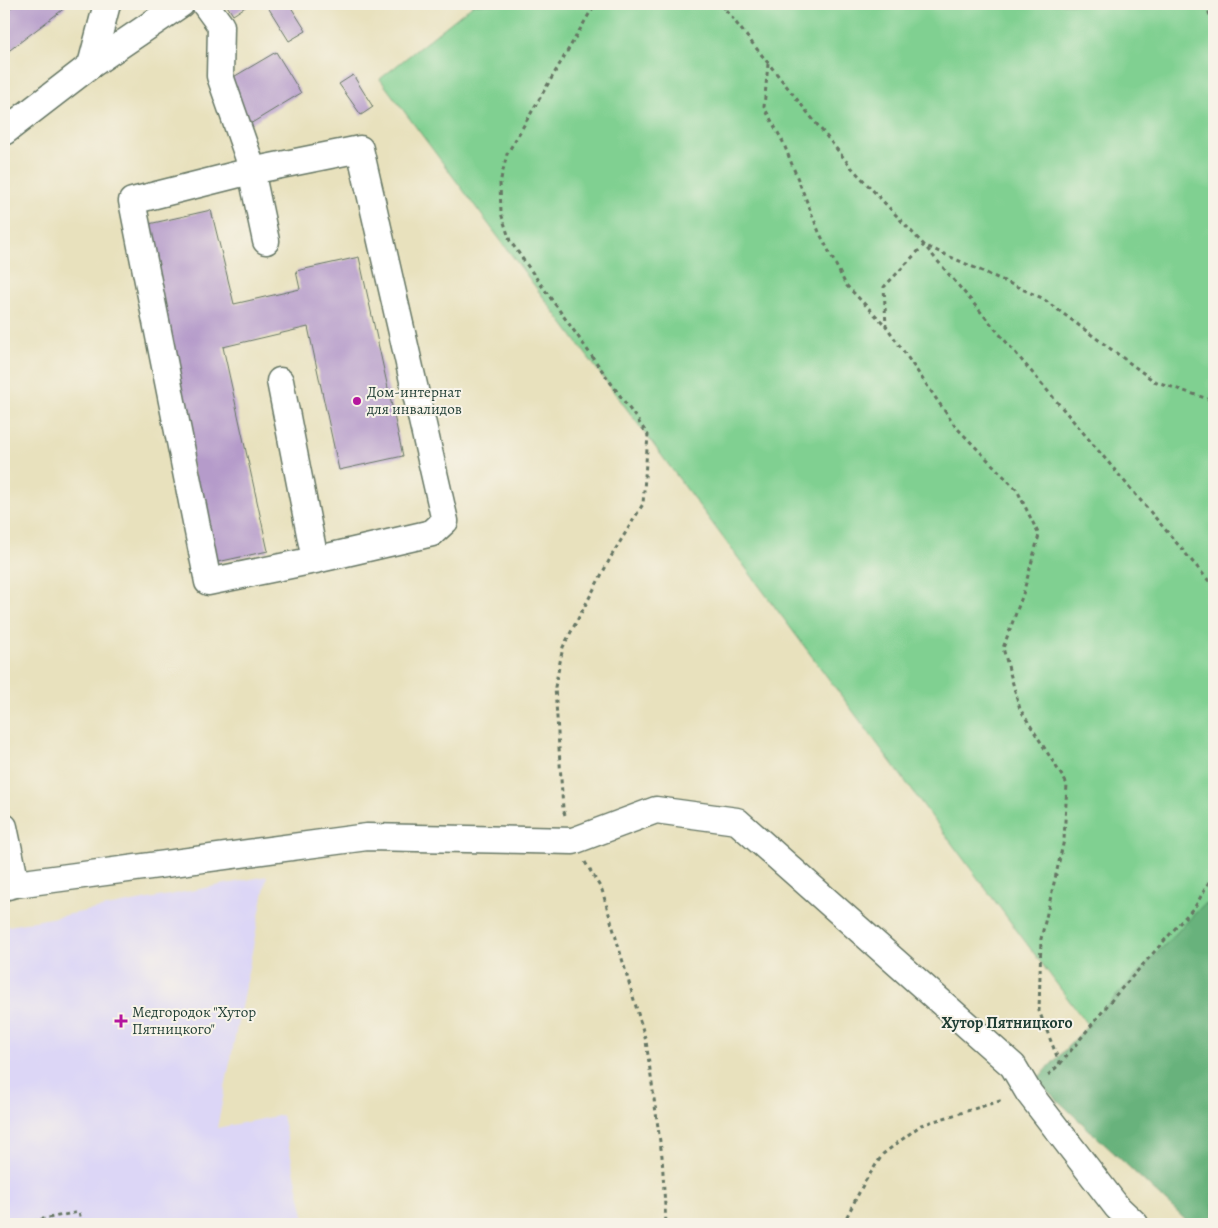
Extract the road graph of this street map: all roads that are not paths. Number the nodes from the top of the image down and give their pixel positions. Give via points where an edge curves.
1 (107, 4) edge
2 (181, 4) edge
3 (205, 4) edge
4 (91, 65) junction
5 (4, 132) edge
6 (251, 170) junction
7 (266, 241) dead end
8 (280, 381) dead end
9 (315, 560) junction
10 (4, 827) edge
11 (10, 885) edge
12 (1135, 1224) edge

1 - 4 street
2 - 4 street
3 - 6 street via 221,26 220,76
4 - 5 street
6 - 7 street
6 - 9 street via 132,200 208,582
6 - 9 street via 360,149 445,521 432,533
8 - 9 street
10 - 11 street
11 - 12 street via 367,837 573,841 656,810 737,821 1013,1066 1029,1093 1117,1207

